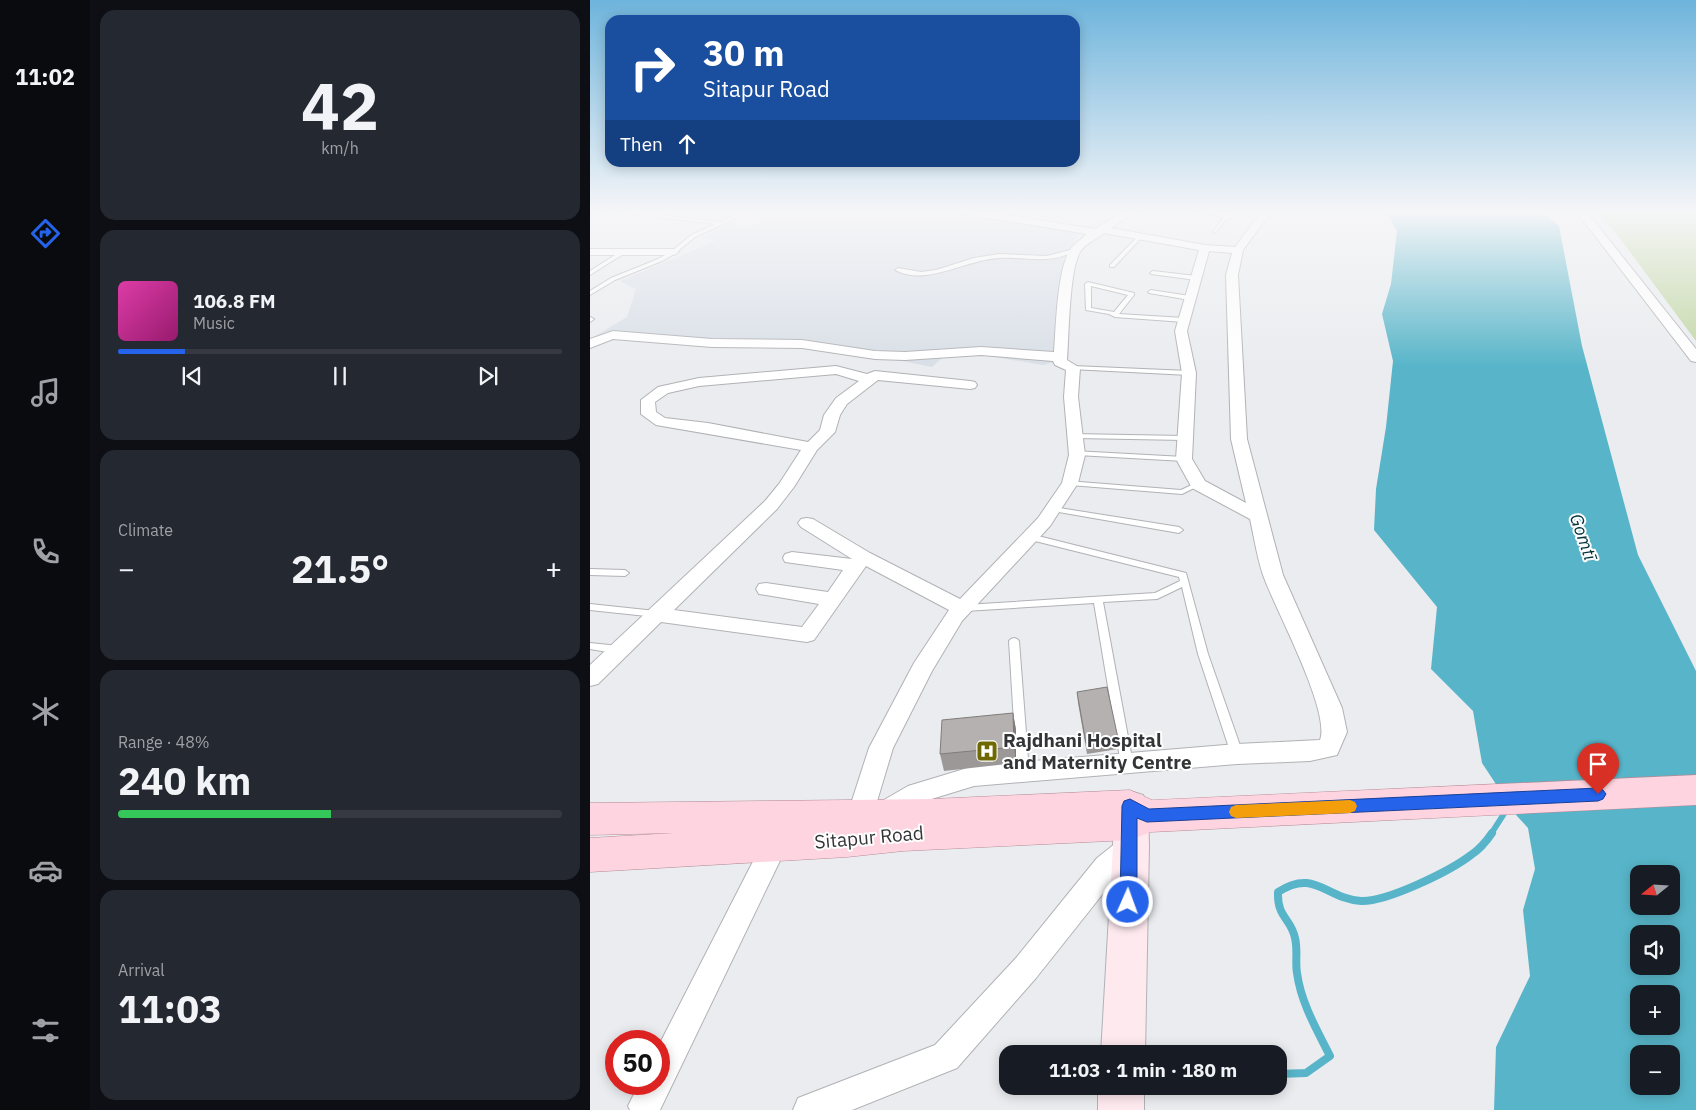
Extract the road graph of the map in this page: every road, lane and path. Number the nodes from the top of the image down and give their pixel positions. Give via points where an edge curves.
1 (606, 263) edge
2 (653, 263) edge
3 (966, 263) edge
4 (1071, 263) edge
5 (1115, 263) edge
6 (1201, 263) edge
7 (1235, 263) edge
8 (1622, 263) edge
9 (1112, 266) dead end
10 (898, 270) dead end
11 (590, 273) edge
12 (1153, 273) dead end
13 (1196, 278) junction
14 (1151, 292) dead end
15 (590, 293) edge
16 (1190, 298) junction
17 (1116, 315) junction
18 (1184, 320) junction
19 (590, 344) edge
20 (1696, 358) edge
21 (1066, 363) junction
22 (1189, 373) junction
23 (869, 379) junction
24 (970, 385) dead end
25 (1185, 438) junction
26 (1076, 445) junction
27 (811, 447) junction
28 (1184, 459) junction
29 (1070, 483) junction
30 (1198, 484) junction
31 (1052, 509) junction
32 (1258, 516) junction
33 (807, 524) dead end
34 (1180, 530) dead end
35 (1030, 536) junction
36 (792, 558) dead end
37 (860, 562) junction
38 (590, 572) edge
39 (625, 573) dead end
40 (1185, 582) junction
41 (766, 589) dead end
42 (833, 599) junction
43 (1098, 599) junction
44 (590, 607) edge
45 (962, 608) junction
46 (656, 614) junction
47 (1014, 641) dead end
48 (590, 646) edge
49 (619, 650) junction
50 (590, 678) edge
51 (1237, 754) junction
52 (1127, 764) junction
53 (1023, 772) junction
54 (1696, 790) edge
55 (870, 816) junction
56 (590, 819) edge
57 (1134, 823) junction
58 (775, 844) junction
59 (590, 855) edge
60 (1123, 1045) edge
61 (670, 1056) edge
62 (1121, 1095) edge
63 (810, 1110) edge
64 (1120, 1110) edge

1 - 11 lane
2 - 15 lane via 613,279
3 - 10 lane via 921,274
4 - 21 street
5 - 9 lane
6 - 13 street
7 - 32 street via 1232,274 1238,438
8 - 20 street
12 - 13 lane
13 - 16 street
14 - 16 lane
16 - 18 street
17 - 17 lane via 1132,294 1088,284 1088,309
17 - 18 lane
18 - 22 street via 1181,331
19 - 21 street via 613,335 712,344 802,344 875,355 981,351
21 - 22 lane
21 - 26 street
22 - 25 street
23 - 24 street via 876,375
23 - 27 street via 842,401 832,415 827,432
23 - 27 street via 836,370 699,382 663,390 648,400 648,414 661,422
25 - 26 lane
25 - 28 street
26 - 28 lane
26 - 29 street
27 - 46 street via 786,487 770,505
28 - 30 street
29 - 30 lane via 1182,492
29 - 31 street
30 - 32 street
31 - 34 lane
31 - 35 street
32 - 51 street via 1273,575 1331,708 1335,732 1329,748
33 - 37 street
35 - 40 lane via 1183,575
35 - 45 street
36 - 37 street
37 - 42 street
37 - 45 street
38 - 39 lane
40 - 43 lane via 1157,596
40 - 51 lane via 1203,654
41 - 42 street
42 - 46 street via 807,635
43 - 45 lane
43 - 52 lane
44 - 46 lane
45 - 55 street via 922,669 881,748
46 - 49 street
47 - 53 lane
48 - 49 lane
49 - 50 street
51 - 52 street
52 - 53 street
53 - 55 street via 974,776 917,793
54 - 57 main road, Sitapur Road via 1382,805
55 - 56 main road, Sitapur Road
55 - 57 main road, Sitapur Road via 932,815
57 - 58 main road, Sitapur Road via 903,834
57 - 60 main road
57 - 63 street via 1107,867 1026,968 946,1057
58 - 59 main road, Sitapur Road
58 - 61 street
62 - 64 main road

